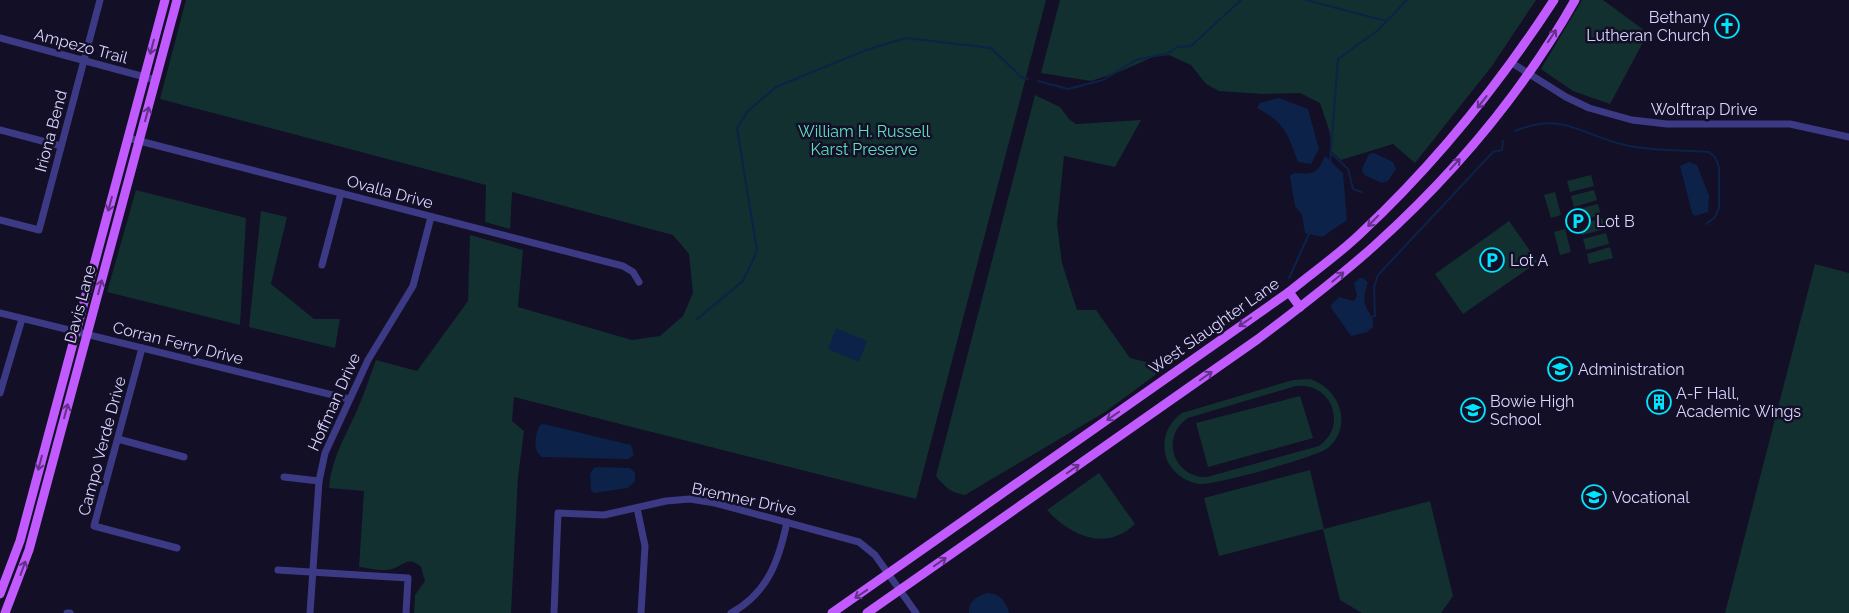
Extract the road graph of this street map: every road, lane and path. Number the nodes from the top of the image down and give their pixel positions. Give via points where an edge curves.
1 (100, 0) edge
2 (165, 0) edge
3 (177, 0) edge
4 (1554, 0) edge
5 (1575, 0) edge
6 (0, 38) edge
7 (84, 61) junction
8 (1512, 63) junction
9 (1528, 72) junction
10 (144, 77) junction
11 (156, 80) junction
12 (0, 130) edge
13 (1849, 137) edge
14 (128, 138) junction
15 (139, 141) junction
16 (61, 146) junction
17 (340, 193) junction
18 (431, 216) junction
19 (0, 220) edge
20 (322, 264) dead end
21 (640, 282) dead end
22 (1289, 292) junction
23 (1300, 307) junction
24 (0, 313) edge
25 (22, 319) junction
26 (76, 332) junction
27 (87, 334) junction
28 (142, 348) junction
29 (0, 393) edge
30 (349, 400) junction
31 (118, 439) junction
32 (184, 457) dead end
33 (284, 476) dead end
34 (319, 481) junction
35 (637, 508) junction
36 (787, 522) junction
37 (177, 548) dead end
38 (278, 570) dead end
39 (313, 572) junction
40 (889, 574) junction
41 (900, 590) junction
42 (0, 594) edge
43 (5, 613) edge
44 (310, 613) edge
45 (406, 613) edge
46 (554, 613) edge
47 (641, 613) edge
48 (731, 613) edge
49 (832, 613) edge
50 (867, 613) edge
51 (916, 613) edge

1 - 7 street, Iriona Bend
2 -> 10 main road, Davis Lane
3 - 11 main road, Davis Lane
4 - 8 main road, West Slaughter Lane
9 -> 5 main road
6 - 7 street, Ampezo Trail
7 - 10 street, Ampezo Trail
7 - 16 street, Iriona Bend
8 - 9 street, Wolftrap Drive
8 -> 22 main road, West Slaughter Lane via 1434,159 1359,235
9 - 13 street, Wolftrap Drive via 1589,108 1632,120 1667,124 1790,124
23 -> 9 main road via 1374,246 1430,192 1479,137
10 - 11 street, Ampezo Trail
10 - 14 main road, Davis Lane
15 -> 11 main road, Davis Lane
12 - 16 street
14 - 15 street, Ovalla Drive
14 -> 26 main road, Davis Lane
15 - 17 street, Ovalla Drive
27 -> 15 main road, Davis Lane
16 - 19 street, Iriona Bend via 39,230
17 - 18 street, Ovalla Drive
17 - 20 street
18 - 21 street, Ovalla Drive via 623,266
18 - 30 street, Hoffman Drive via 413,286 380,338
22 - 23 main road
22 -> 40 main road, West Slaughter Lane
41 -> 23 main road
24 - 25 street, Corran Ferry Drive
25 - 26 street, Corran Ferry Drive
25 - 29 street
26 - 27 street, Corran Ferry Drive
26 -> 42 main road, Davis Lane via 20,541
27 - 28 street, Corran Ferry Drive
43 -> 27 main road, Davis Lane via 29,550
28 - 30 street, Corran Ferry Drive
28 - 31 street, Campo Verde Drive
30 - 34 street, Hoffman Drive via 325,453
31 - 32 street
31 - 37 street, Campo Verde Drive via 94,526
33 - 34 street
34 - 39 street, Hoffman Drive
35 - 36 street, Bremner Drive via 690,499
35 - 46 street, Bremner Drive via 604,515 558,513
35 - 47 street via 645,546
36 - 40 street, Bremner Drive via 859,542 875,554
36 - 48 street via 780,553 767,581 751,600
38 - 39 street
39 - 44 street, Hoffman Drive
39 - 45 street via 408,578
40 - 41 street, Bremner Drive
40 -> 49 main road, West Slaughter Lane
41 - 50 main road
41 - 51 street, Bremner Drive

